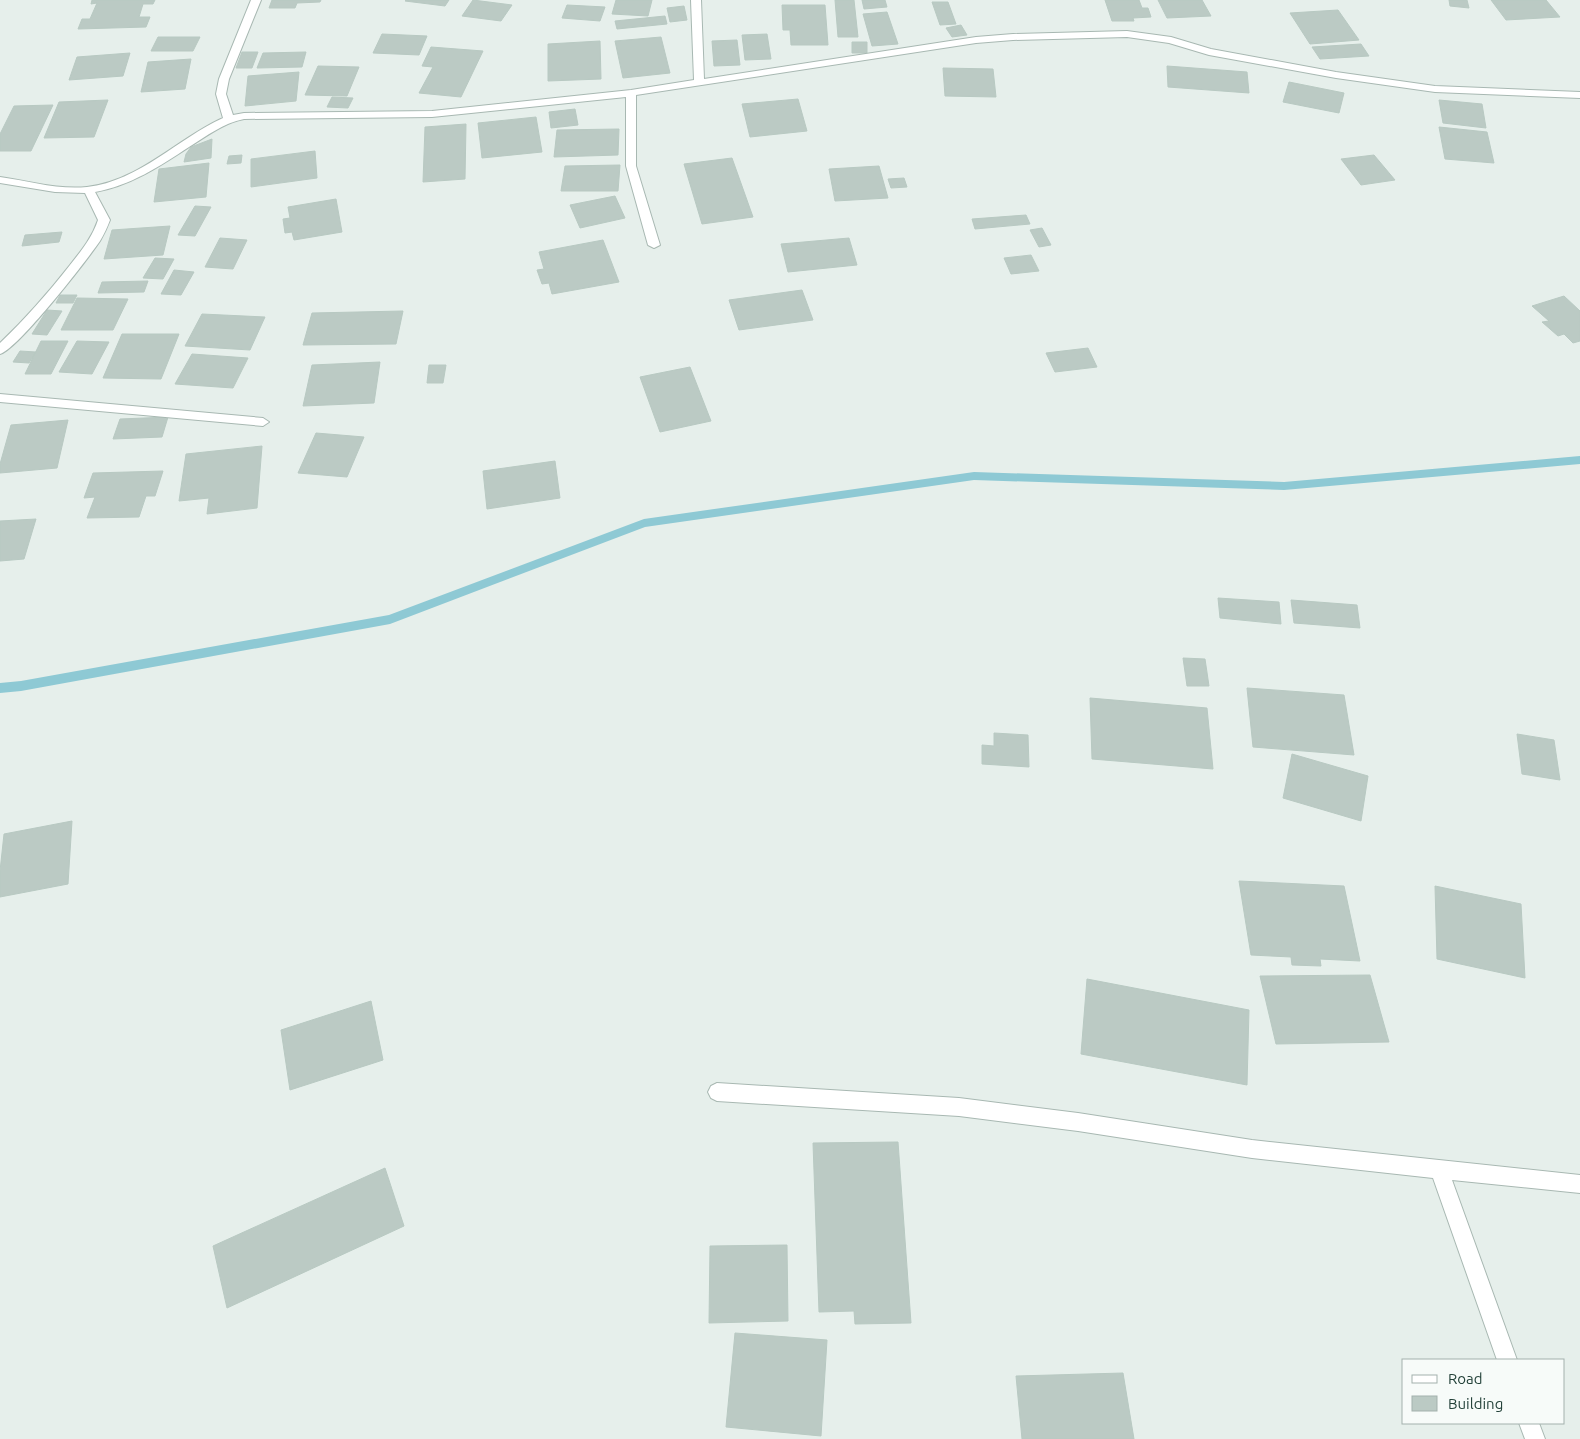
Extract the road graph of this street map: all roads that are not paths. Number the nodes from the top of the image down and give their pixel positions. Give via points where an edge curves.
1 (256, 0) edge
2 (696, 0) edge
3 (699, 83) junction
4 (631, 93) junction
5 (1580, 96) edge
6 (229, 119) junction
7 (0, 180) edge
8 (89, 190) junction
9 (654, 245) dead end
10 (0, 350) edge
11 (0, 398) edge
12 (263, 422) dead end
13 (718, 1092) dead end
14 (1439, 1169) junction
15 (1580, 1184) edge
16 (1507, 1359) edge
17 (1529, 1424) edge
18 (1535, 1439) edge

1 - 6 street via 224,79 221,94
2 - 3 street
3 - 4 street
3 - 5 street via 976,40 1013,36 1127,34 1172,40 1209,52 1336,75 1435,89
4 - 6 street via 432,114 244,116
4 - 9 street via 631,166
6 - 8 street via 129,178
7 - 8 street via 72,191
8 - 10 street via 104,220 102,228 50,298
11 - 12 street
13 - 14 street via 959,1107 1252,1148
14 - 15 street
14 - 16 street
17 - 18 street

